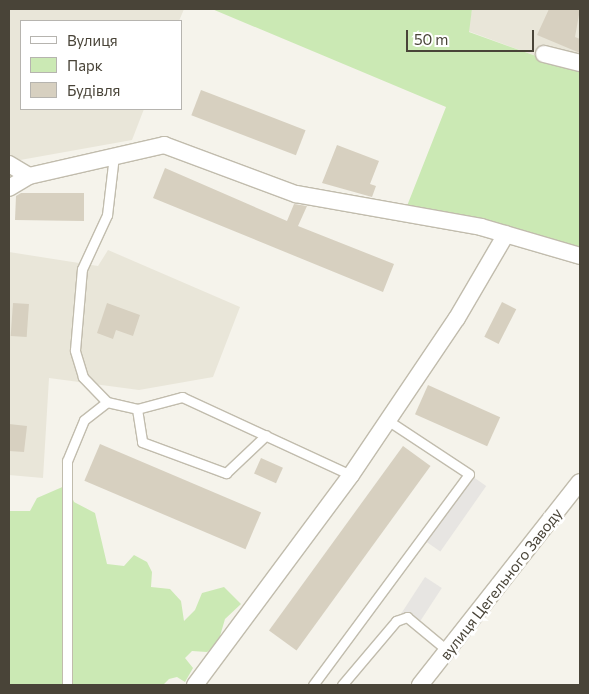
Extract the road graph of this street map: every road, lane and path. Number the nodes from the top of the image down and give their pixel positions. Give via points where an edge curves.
1 (544, 54) dead end
2 (580, 63) edge
3 (114, 155) junction
4 (9, 164) edge
5 (28, 176) junction
6 (9, 188) edge
7 (506, 234) junction
8 (580, 256) edge
9 (107, 402) junction
10 (137, 410) junction
11 (387, 420) junction
12 (266, 435) junction
13 (351, 475) junction
14 (580, 482) edge
15 (448, 651) junction
16 (67, 685) edge
17 (195, 685) edge
18 (313, 685) edge
19 (342, 685) edge
20 (420, 685) edge

1 - 2 street
3 - 5 street
3 - 7 street via 164,145 296,194
3 - 9 lane via 107,215 82,268 75,350 83,377
4 - 5 street
5 - 6 street
7 - 8 street
7 - 11 street via 457,318
9 - 10 lane
9 - 16 lane via 84,420 67,461
10 - 12 lane via 182,397
10 - 12 lane via 142,442 226,474
11 - 13 street
11 - 18 lane via 469,474
12 - 13 lane
13 - 17 street
14 - 15 street, вулиця Цегельного Заводу
15 - 19 lane via 407,616 396,621
15 - 20 street, вулиця Цегельного Заводу

